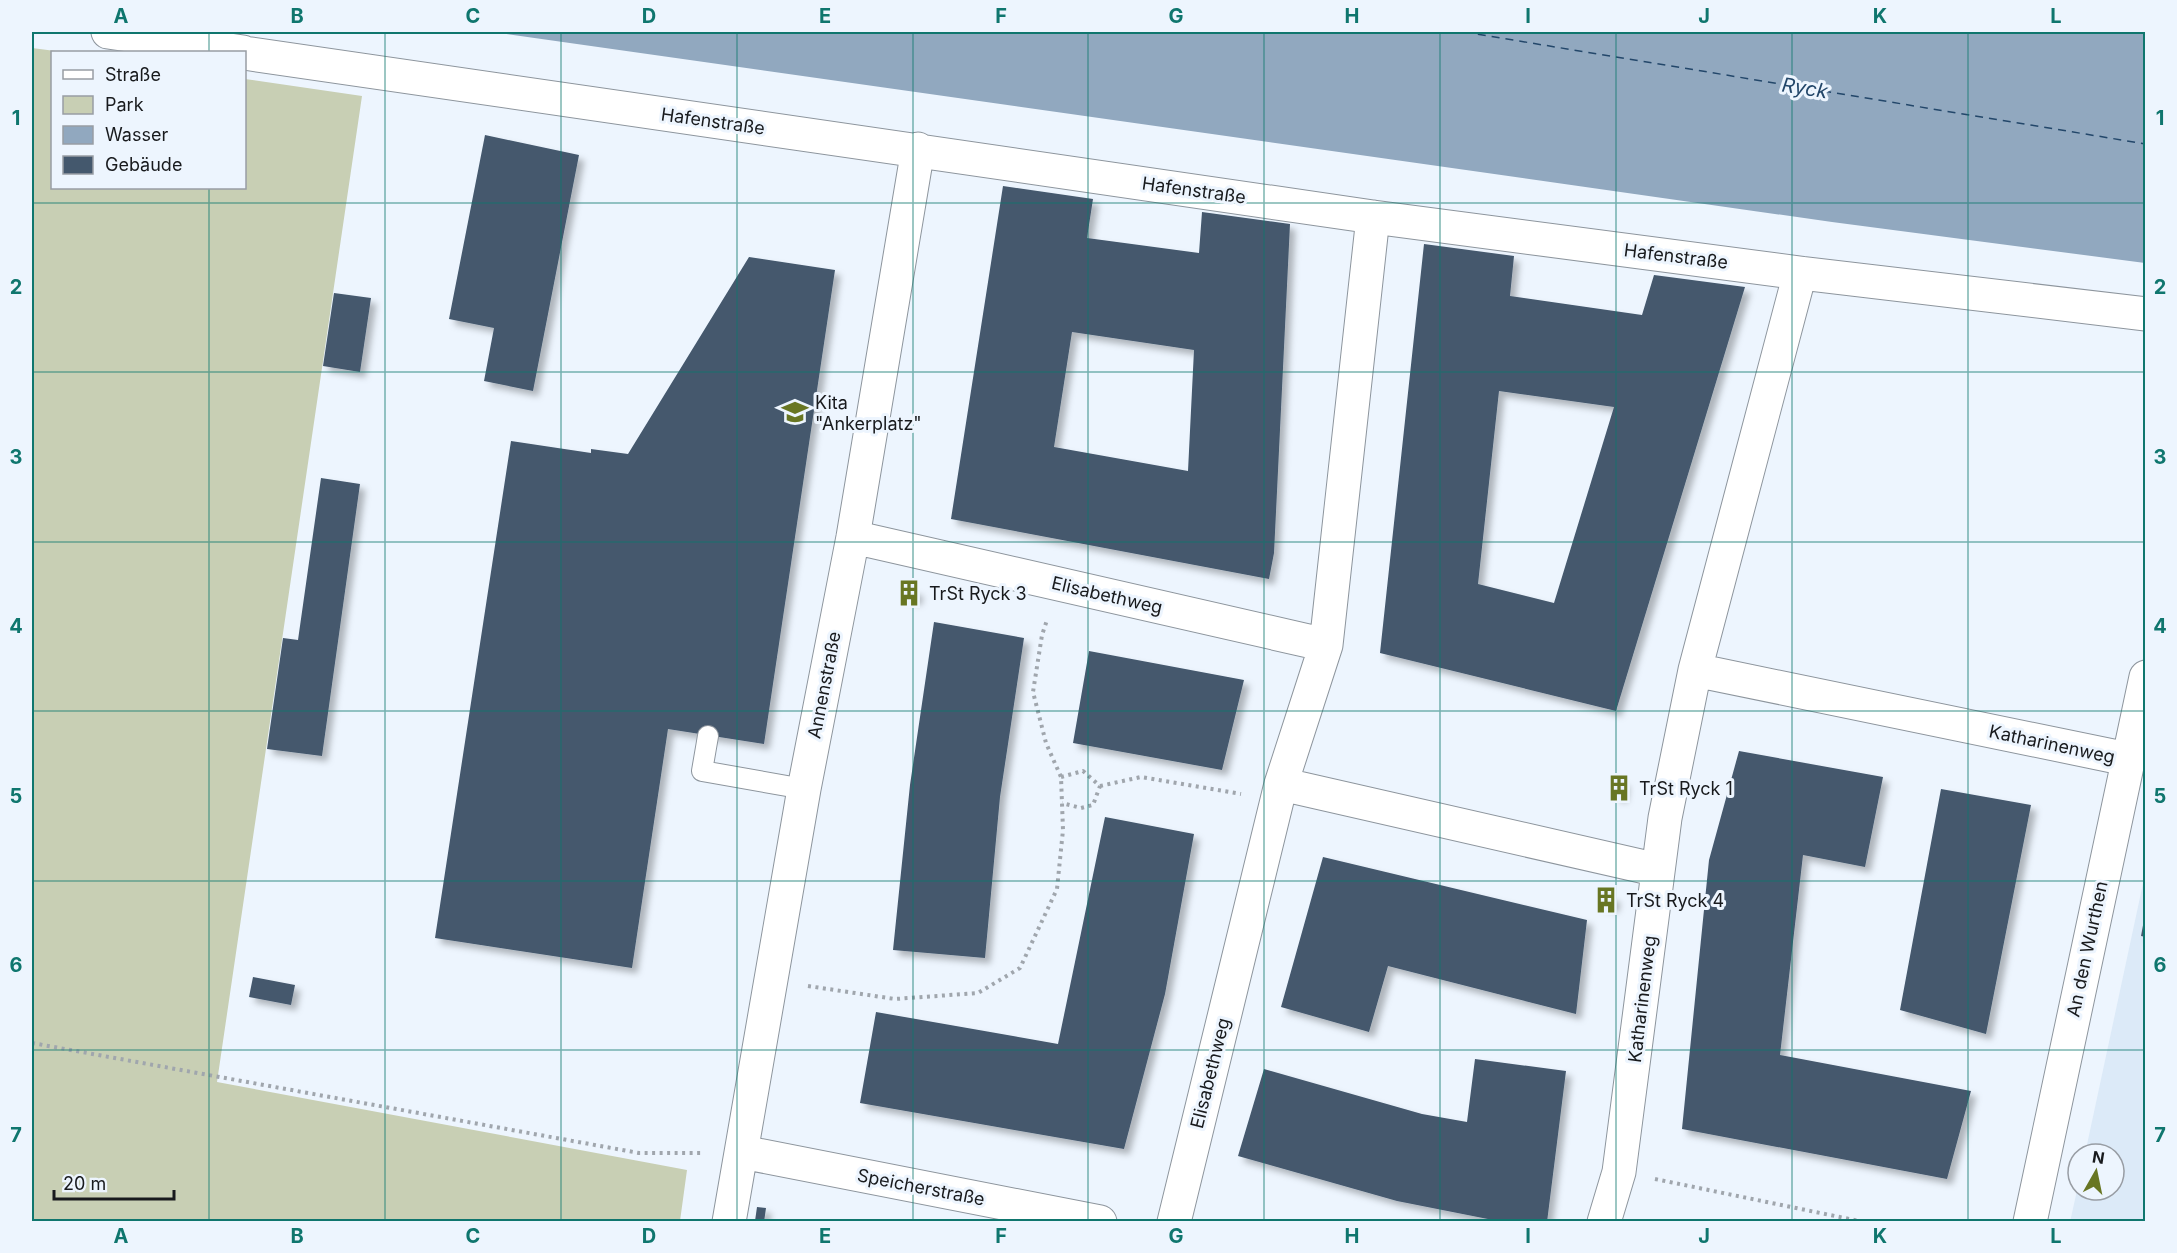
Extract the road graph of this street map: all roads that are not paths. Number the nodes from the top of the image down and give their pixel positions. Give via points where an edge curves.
1 (108, 32) edge
2 (231, 51) edge
3 (246, 53) edge
4 (918, 149) junction
5 (1373, 217) junction
6 (1800, 273) junction
7 (2145, 314) edge
8 (853, 537) junction
9 (1326, 645) junction
10 (1695, 670) junction
11 (2145, 677) edge
12 (708, 736) dead end
13 (2127, 759) junction
14 (804, 789) junction
15 (1279, 792) junction
16 (1658, 870) junction
17 (742, 1152) junction
18 (729, 1221) edge
19 (1100, 1221) edge
20 (1174, 1221) edge
21 (1604, 1221) edge
22 (2030, 1221) edge

1 - 2 street, Hafenstraße
3 - 4 street, Hafenstraße
4 - 5 street, Hafenstraße
4 - 8 street, Annenstraße
5 - 6 street, Hafenstraße
5 - 9 street, Elisabethweg
6 - 7 street, Hafenstraße
6 - 10 street, Katharinenweg
8 - 9 street, Elisabethweg
8 - 14 street, Annenstraße
9 - 15 street, Elisabethweg
10 - 13 street, Katharinenweg
10 - 16 street, Katharinenweg
11 - 13 street, An den Wurthen
12 - 14 lane via 702,771
13 - 22 street, An den Wurthen
14 - 17 street, Annenstraße
15 - 16 street
15 - 20 street, Elisabethweg
16 - 21 street, Katharinenweg via 1619,1172
17 - 18 street, Annenstraße
17 - 19 street, Speicherstraße

